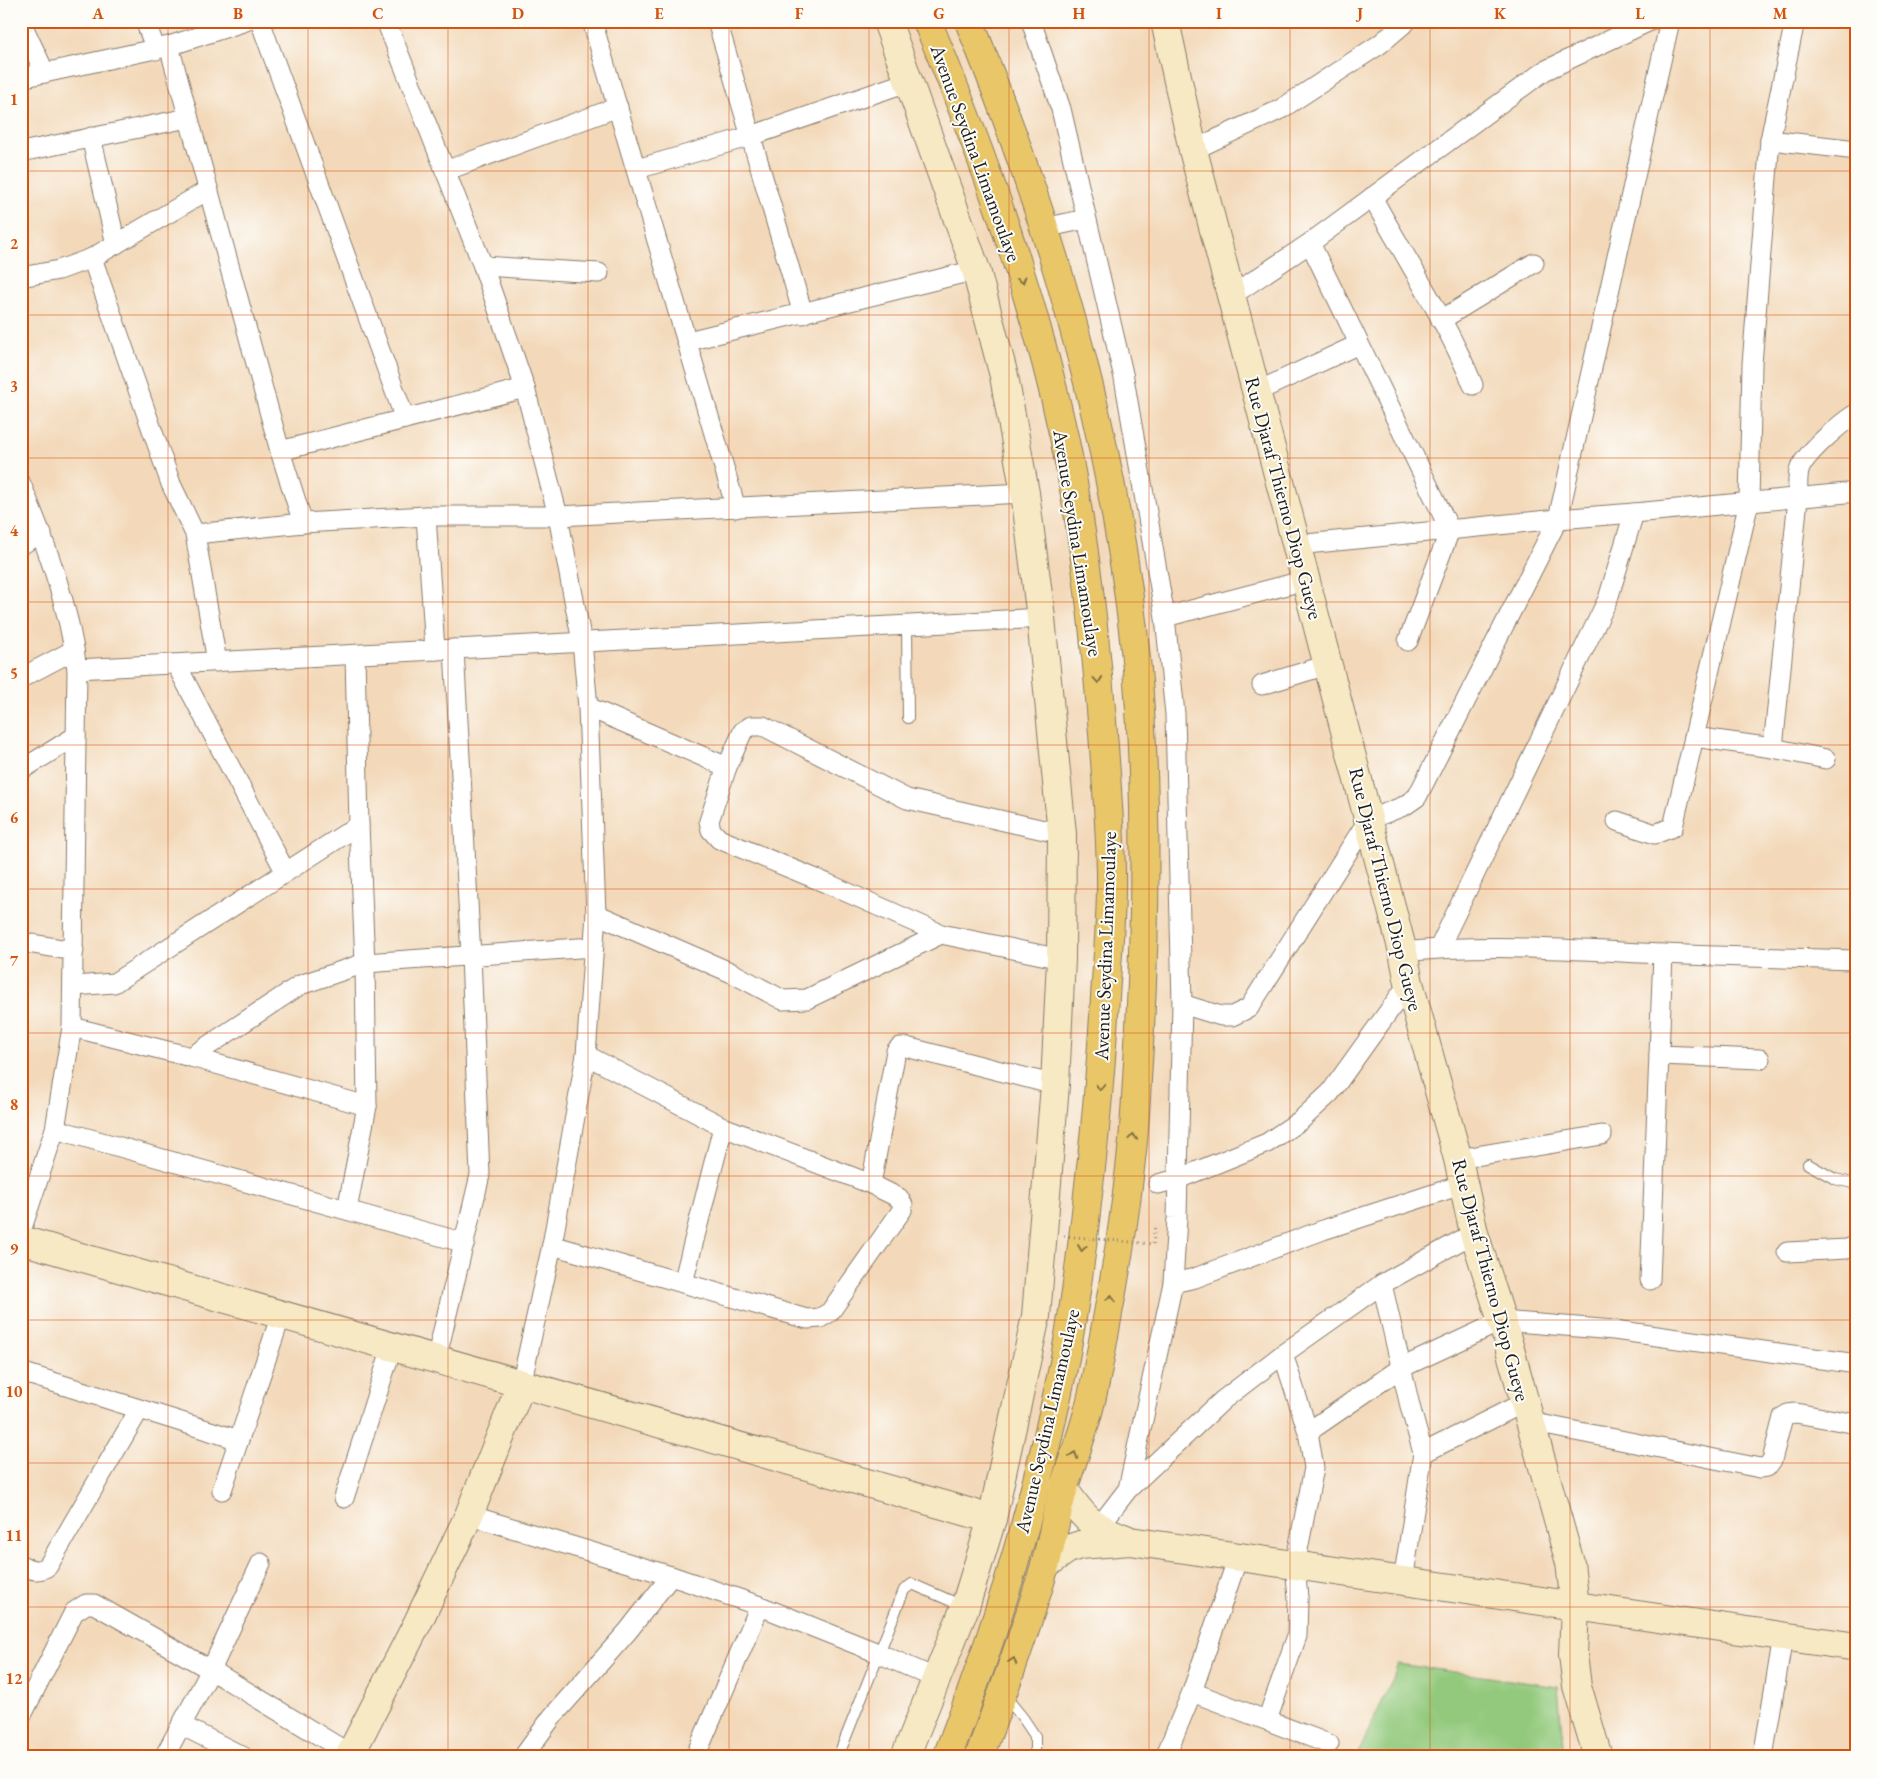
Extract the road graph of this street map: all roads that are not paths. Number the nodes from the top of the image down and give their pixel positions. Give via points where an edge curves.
1 (144, 21) edge
2 (246, 21) edge
3 (260, 21) edge
4 (386, 21) edge
5 (592, 21) edge
6 (717, 21) edge
7 (887, 21) edge
8 (927, 21) edge
9 (1031, 21) edge
10 (1165, 21) edge
11 (1406, 21) edge
12 (1650, 21) edge
13 (1670, 21) edge
14 (1795, 21) edge
15 (21, 22) edge
16 (969, 22) edge
17 (163, 48) junction
18 (45, 73) junction
19 (21, 78) edge
20 (910, 81) junction
21 (618, 107) junction
22 (188, 118) junction
23 (751, 136) junction
24 (91, 137) junction
25 (1770, 140) junction
26 (1193, 150) junction
27 (1857, 150) edge
28 (21, 152) edge
29 (637, 169) junction
30 (445, 171) junction
31 (208, 190) junction
32 (1372, 198) junction
33 (1086, 219) junction
34 (1044, 228) junction
35 (1310, 243) junction
36 (116, 244) junction
37 (92, 258) junction
38 (1534, 263) dead end
39 (483, 266) junction
40 (976, 270) junction
41 (599, 273) dead end
42 (21, 277) edge
43 (1231, 296) junction
44 (803, 314) junction
45 (1441, 320) junction
46 (688, 341) junction
47 (1359, 344) junction
48 (1473, 385) dead end
49 (525, 388) junction
50 (1256, 392) junction
51 (1857, 413) edge
52 (404, 419) junction
53 (280, 451) junction
54 (21, 484) edge
55 (1857, 492) edge
56 (1024, 493) junction
57 (1798, 498) junction
58 (1749, 502) junction
59 (736, 508) junction
60 (1634, 514) junction
61 (426, 516) junction
62 (558, 516) junction
63 (1558, 519) junction
64 (303, 523) junction
65 (1450, 530) junction
66 (42, 534) junction
67 (195, 534) junction
68 (21, 545) edge
69 (1296, 545) junction
70 (1306, 580) junction
71 (1164, 617) junction
72 (1041, 618) junction
73 (907, 625) junction
74 (1408, 641) dead end
75 (582, 642) junction
76 (454, 649) junction
77 (74, 650) junction
78 (435, 650) junction
79 (355, 654) junction
80 (216, 662) junction
81 (176, 664) junction
82 (1327, 666) junction
83 (77, 670) junction
84 (21, 678) edge
85 (1262, 685) dead end
86 (588, 706) junction
87 (908, 718) dead end
88 (76, 736) junction
89 (1694, 736) junction
90 (1773, 748) junction
91 (1826, 759) dead end
92 (727, 767) junction
93 (21, 770) edge
94 (1368, 820) junction
95 (1617, 821) dead end
96 (359, 825) junction
97 (1062, 834) junction
98 (285, 871) junction
99 (596, 914) junction
100 (941, 934) junction
101 (21, 942) edge
102 (594, 947) junction
103 (1439, 948) junction
104 (74, 951) junction
105 (1403, 952) junction
106 (1663, 954) junction
107 (471, 956) junction
108 (1061, 959) junction
109 (1857, 960) edge
110 (365, 963) junction
111 (1409, 983) junction
112 (74, 986) junction
113 (1182, 1004) junction
114 (72, 1027) junction
115 (1659, 1055) junction
116 (586, 1056) junction
117 (191, 1057) junction
118 (1760, 1059) dead end
119 (1055, 1085) junction
120 (367, 1106) junction
121 (723, 1127) junction
122 (55, 1129) junction
123 (1602, 1135) dead end
124 (1808, 1164) dead end
125 (1461, 1172) junction
126 (1178, 1178) junction
127 (871, 1184) junction
128 (1158, 1184) dead end
129 (1857, 1184) edge
130 (347, 1210) junction
131 (21, 1231) edge
132 (1474, 1233) junction
133 (21, 1240) edge
134 (465, 1243) junction
135 (552, 1245) junction
136 (1857, 1245) edge
137 (1787, 1252) dead end
138 (1650, 1280) dead end
139 (683, 1283) junction
140 (1173, 1284) junction
141 (1382, 1284) junction
142 (281, 1315) junction
143 (1502, 1321) junction
144 (392, 1347) junction
145 (1283, 1354) junction
146 (436, 1360) junction
147 (1857, 1364) edge
148 (1402, 1368) junction
149 (21, 1372) edge
150 (521, 1385) junction
151 (139, 1410) junction
152 (1528, 1412) junction
153 (1857, 1424) edge
154 (1308, 1432) junction
155 (238, 1440) junction
156 (1423, 1453) junction
157 (1063, 1488) junction
158 (1128, 1489) junction
159 (222, 1490) dead end
160 (344, 1498) dead end
161 (469, 1515) junction
162 (992, 1519) junction
163 (1098, 1528) junction
164 (1130, 1541) junction
165 (1238, 1557) junction
166 (261, 1563) dead end
167 (21, 1565) edge
168 (1045, 1565) junction
169 (1295, 1565) junction
170 (671, 1576) junction
171 (1403, 1581) junction
172 (760, 1606) junction
173 (1575, 1606) junction
174 (965, 1608) junction
175 (1783, 1637) junction
176 (1857, 1648) edge
177 (878, 1653) junction
178 (211, 1670) junction
179 (937, 1679) junction
180 (1192, 1692) junction
181 (1003, 1693) junction
182 (21, 1717) edge
183 (1267, 1720) junction
184 (181, 1725) junction
185 (1329, 1744) dead end
186 (350, 1755) edge
187 (164, 1757) edge
188 (244, 1757) edge
189 (523, 1757) edge
190 (695, 1757) edge
191 (838, 1757) edge
192 (905, 1757) edge
193 (947, 1757) edge
194 (979, 1757) edge
195 (1035, 1757) edge
196 (1165, 1757) edge
197 (1598, 1757) edge
198 (1763, 1757) edge

1 - 17 street
2 - 17 street
3 - 52 street
4 - 30 street
5 - 21 street
6 - 23 street
7 - 20 street
8 -> 193 highway, Avenue Seydina Limamoulaye via 976,140 1017,261 1064,439 1095,636 1112,877 1099,1092 1082,1249 1064,1361 1030,1506 985,1652
9 - 33 street via 1061,109
10 - 26 street, Rue Djaraf Thierno Diop Gueye
11 - 26 street via 1380,44 1282,109
12 - 32 street via 1544,71
13 - 63 street
14 - 25 street
15 - 18 street
16 - 34 highway, Avenue Seydina Limamoulaye via 1003,105
17 - 18 street
17 - 22 street
18 - 19 street
20 - 23 street
20 - 40 street
21 - 29 street
21 - 30 street
22 - 24 street
22 - 31 street
23 - 29 street
23 - 44 street
24 - 28 street
24 - 36 street
25 - 27 street
25 - 58 street via 1752,364
26 - 43 street, Rue Djaraf Thierno Diop Gueye
29 - 46 street
30 - 39 street
31 - 36 street
31 - 53 street
32 - 35 street
32 - 45 street
33 - 34 street
33 - 71 street via 1124,378
157 -> 34 highway, Avenue Seydina Limamoulaye via 1087,1417 1101,1355 1132,1158 1142,1000 1146,851 1136,665 1126,576 1110,480 1067,300
35 - 43 street
35 - 47 street
36 - 37 street
37 - 42 street via 59,270
37 - 67 street via 170,484
38 - 45 street
39 - 41 street
39 - 49 street
40 - 44 street
40 - 56 street via 1004,376
43 - 50 street, Rue Djaraf Thierno Diop Gueye
44 - 46 street
45 - 48 street
46 - 59 street
47 - 50 street
47 - 65 street
49 - 52 street
49 - 62 street
50 - 69 street, Rue Djaraf Thierno Diop Gueye
51 - 57 street via 1835,429 1804,461 1800,470
52 - 53 street
53 - 64 street
54 - 66 street
55 - 57 street
56 - 59 street
56 - 72 street
57 - 58 street
57 - 90 street
58 - 60 street
58 - 89 street
59 - 62 street
60 - 63 street
60 - 103 street via 1608,599
61 - 62 street
61 - 64 street
61 - 78 street
62 - 75 street
63 - 65 street
63 - 94 street via 1417,797 1404,806
64 - 67 street
65 - 69 street
65 - 74 street
66 - 68 street
66 - 77 street via 59,586
67 - 80 street
69 - 70 street, Rue Djaraf Thierno Diop Gueye
70 - 71 street
70 - 82 street, Rue Djaraf Thierno Diop Gueye
71 - 113 street via 1176,714
72 - 73 street
72 - 97 street
73 - 75 street
73 - 87 lane
75 - 76 street
75 - 86 street
76 - 78 street
76 - 107 street
77 - 83 street
77 - 84 street
78 - 79 street
79 - 80 street
79 - 96 street
80 - 81 street
81 - 83 street
81 - 98 street
82 - 85 street
82 - 94 street, Rue Djaraf Thierno Diop Gueye
83 - 88 street
86 - 92 street
86 - 99 street
88 - 93 street
88 - 104 street
89 - 90 street
89 - 95 street via 1673,827 1656,834
90 - 91 street
92 - 97 street via 743,731 752,726 763,726 907,799
92 - 100 street via 709,821 711,830 719,839
94 - 105 street, Rue Djaraf Thierno Diop Gueye
94 - 113 street via 1249,1008 1232,1016 1220,1016
96 - 98 street
96 - 110 street
97 - 108 street
98 - 112 street via 114,983
99 - 100 street via 732,973 783,1000 807,999
99 - 102 street
100 - 108 street
101 - 104 street
102 - 107 street
102 - 116 street
103 - 105 street
103 - 106 street via 1543,948
104 - 112 street
105 - 111 street, Rue Djaraf Thierno Diop Gueye
106 - 109 street
106 - 115 street
107 - 110 street
107 - 134 street via 480,1176
108 - 119 street
110 - 117 street via 300,985
110 - 120 street
111 - 125 street, Rue Djaraf Thierno Diop Gueye
111 - 126 street via 1330,1094 1301,1120 1267,1143
112 - 114 street
113 - 126 street
114 - 117 street
114 - 122 street
115 - 118 street
115 - 138 street
116 - 121 street
116 - 135 street
117 - 120 street
119 - 127 street via 906,1046 898,1048
119 - 162 street via 1036,1316
120 - 130 street
121 - 127 street
121 - 139 street
122 - 130 street
122 - 131 street
123 - 125 street
124 - 129 lane via 1835,1180
125 - 132 street, Rue Djaraf Thierno Diop Gueye
125 - 140 street via 1322,1230
126 - 128 street
126 - 140 street
127 - 139 street via 899,1198 904,1205 830,1312 820,1318 807,1319
130 - 134 street
132 - 141 street
132 - 143 street, Rue Djaraf Thierno Diop Gueye
133 - 142 street
134 - 146 street
135 - 139 street
135 - 150 street
136 - 137 street via 1847,1249
140 - 158 street
141 - 145 street
141 - 148 street
142 - 144 street
142 - 155 street
143 - 147 street via 1614,1330
143 - 148 street
143 - 152 street, Rue Djaraf Thierno Diop Gueye
144 - 146 street
144 - 160 street
145 - 154 street
145 - 158 street via 1223,1400
146 - 150 street
148 - 154 street
148 - 156 street
149 - 151 street
150 - 161 street
150 - 162 street
151 - 155 street
151 - 167 street via 48,1566 36,1570
152 - 153 street via 1760,1468 1772,1460 1784,1417 1788,1414
152 - 156 street
152 - 173 street, Rue Djaraf Thierno Diop Gueye via 1570,1563
154 - 169 street via 1314,1468
155 - 159 street
156 - 171 street
157 - 163 street via 1077,1509
157 - 168 highway, Avenue Seydina Limamoulaye
158 - 163 street
161 - 170 street
161 - 186 street
162 - 174 street
163 - 164 street
164 - 165 street
164 - 168 street via 1080,1545
165 - 169 street
165 - 180 street
166 - 178 street
181 -> 168 highway, Avenue Seydina Limamoulaye
169 - 171 street
169 - 183 street via 1297,1636
170 - 172 street
170 - 189 street via 628,1631 552,1717
171 - 173 street
172 - 177 street
172 - 190 street
173 - 175 street
173 - 197 street, Rue Djaraf Thierno Diop Gueye via 1573,1655 1578,1686
174 - 177 lane via 912,1584 904,1590
174 - 179 street
175 - 176 street
175 - 198 street
177 - 179 street
177 - 191 lane
178 - 182 street via 94,1604 86,1604 74,1612
178 - 184 street
178 - 186 street
179 - 192 street
180 - 183 street
180 - 196 street
181 - 194 highway, Avenue Seydina Limamoulaye
181 - 195 lane via 1035,1736
183 - 185 street
184 - 187 street
184 - 188 street

